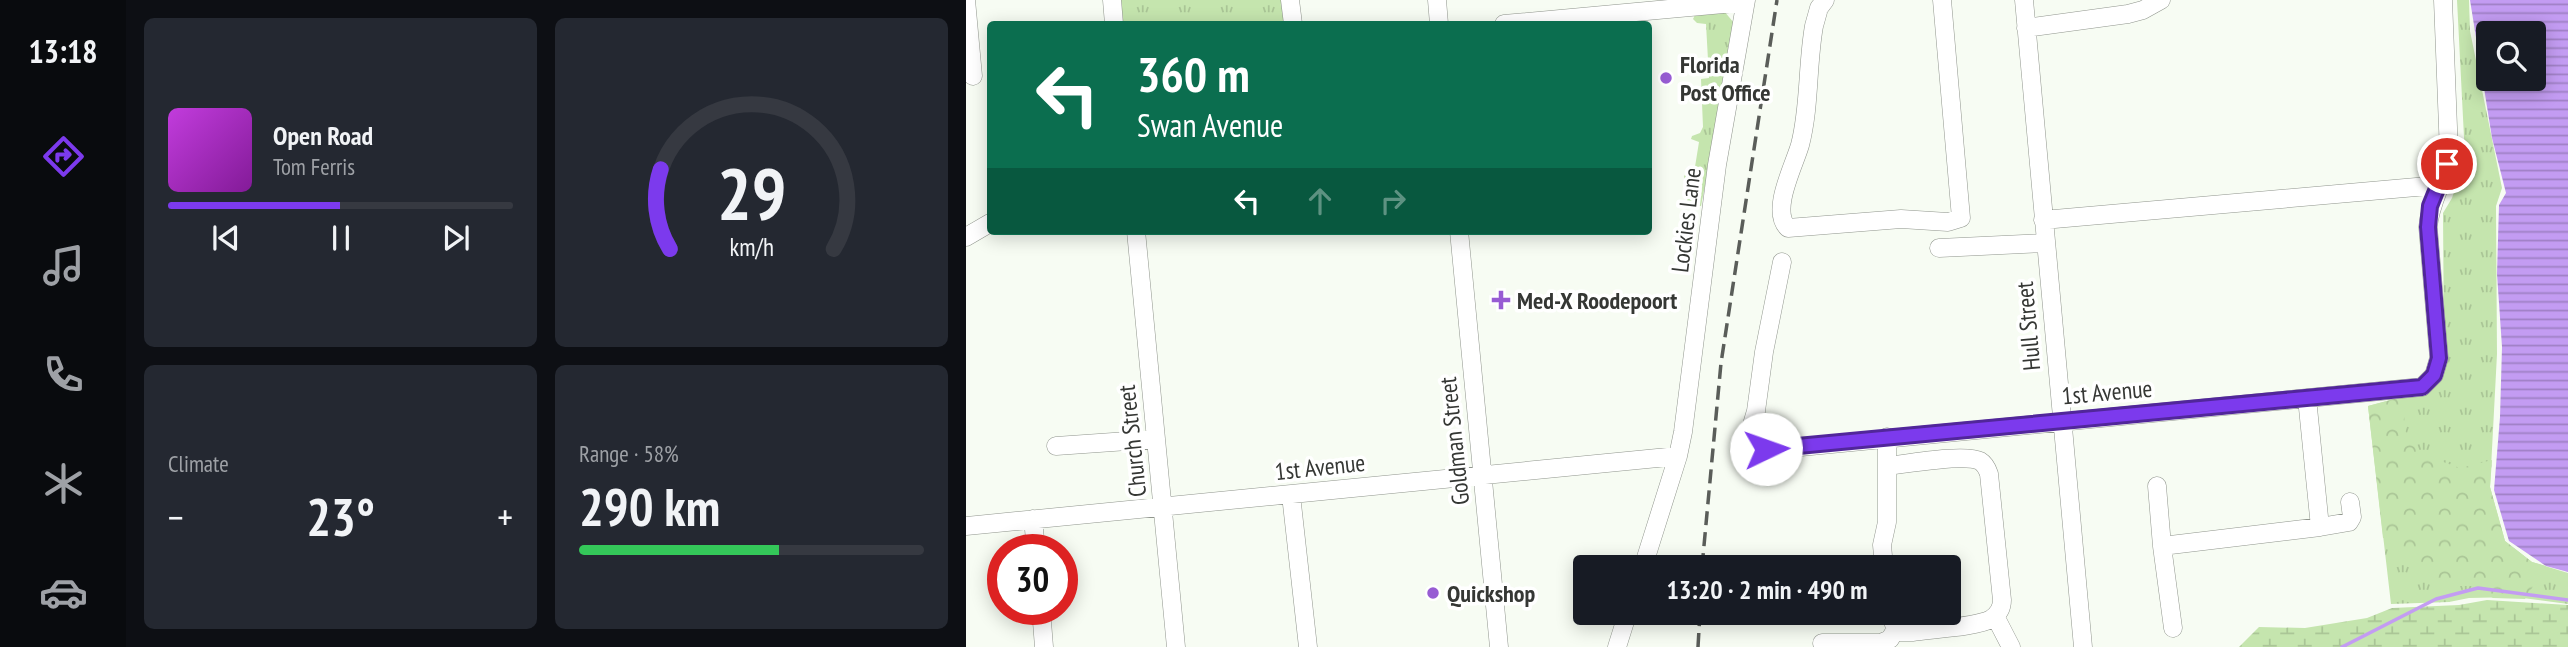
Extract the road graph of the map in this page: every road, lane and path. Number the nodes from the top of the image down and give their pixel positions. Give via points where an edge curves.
1 (966, 0) edge
2 (1112, 0) edge
3 (1290, 0) edge
4 (1437, 0) edge
5 (1825, 0) edge
6 (1942, 0) edge
7 (2024, 0) edge
8 (2161, 0) edge
9 (2443, 0) edge
10 (1746, 1) edge
11 (1620, 7) edge
12 (1582, 9) edge
13 (1114, 21) edge
14 (1293, 21) edge
15 (1439, 21) edge
16 (1520, 21) edge
17 (2026, 28) junction
18 (976, 76) edge
19 (2440, 185) junction
20 (2043, 220) junction
21 (987, 225) edge
22 (1136, 235) edge
23 (1459, 235) edge
24 (966, 237) edge
25 (2045, 243) junction
26 (1939, 248) dead end
27 (1782, 262) dead end
28 (2307, 398) junction
29 (2062, 421) junction
30 (1887, 438) junction
31 (1156, 439) junction
32 (1056, 446) dead end
33 (1678, 456) junction
34 (1887, 466) junction
35 (1482, 475) junction
36 (2157, 486) dead end
37 (1291, 495) junction
38 (2350, 502) dead end
39 (1163, 506) junction
40 (1033, 520) junction
41 (966, 526) edge
42 (2320, 527) junction
43 (1034, 534) edge
44 (2162, 546) junction
45 (1647, 555) edge
46 (1883, 555) edge
47 (1995, 615) junction
48 (1042, 625) edge
49 (1624, 625) edge
50 (1891, 625) edge
51 (1899, 625) edge
52 (2173, 628) dead end
53 (1822, 643) dead end
54 (1861, 646) edge
55 (1044, 647) edge
56 (1176, 647) edge
57 (1308, 647) edge
58 (1499, 647) edge
59 (1617, 647) edge
60 (2011, 647) edge
61 (2083, 647) edge

1 - 18 street
2 - 13 street
3 - 14 street
4 - 15 street
5 - 6 street via 1812,34 1802,135 1784,191 1781,216 1788,228 1961,218
7 - 17 street, Hull Street
8 - 17 street via 2128,14
9 - 19 street via 2449,153
10 - 11 street
10 - 33 street, Lockies Lane via 1717,165
11 - 12 street
12 - 16 street
17 - 20 street, Hull Street
19 - 20 street
19 - 28 street, 1st Avenue via 2430,206 2428,227 2439,358 2434,375 2422,387
20 - 25 street, Hull Street
21 - 24 street
22 - 31 street, Church Street
23 - 35 street, Goldman Street
25 - 26 street
25 - 29 street, Hull Street
27 - 30 street, 1st Avenue via 1756,411 1763,426 1763,447 1771,450
28 - 29 street, 1st Avenue
28 - 42 street
29 - 30 street, 1st Avenue
29 - 61 street, Hull Street
30 - 34 street
31 - 32 street
31 - 39 street, Church Street
33 - 35 street, 1st Avenue
33 - 45 street, Lockies Lane
34 - 46 street via 1888,522
34 - 47 street via 1959,458 1983,463 1989,474 2002,588 2002,607
35 - 37 street, 1st Avenue
35 - 58 street, Goldman Street
36 - 44 street
37 - 39 street, 1st Avenue
37 - 57 street
38 - 42 street via 2349,522
39 - 40 street, 1st Avenue
39 - 56 street, Church Street
40 - 41 street, 1st Avenue
40 - 43 street
42 - 44 street
44 - 52 street
47 - 51 street via 1983,622 1912,632
47 - 60 street
48 - 55 street
49 - 59 street
50 - 54 street via 1887,641
53 - 54 street

